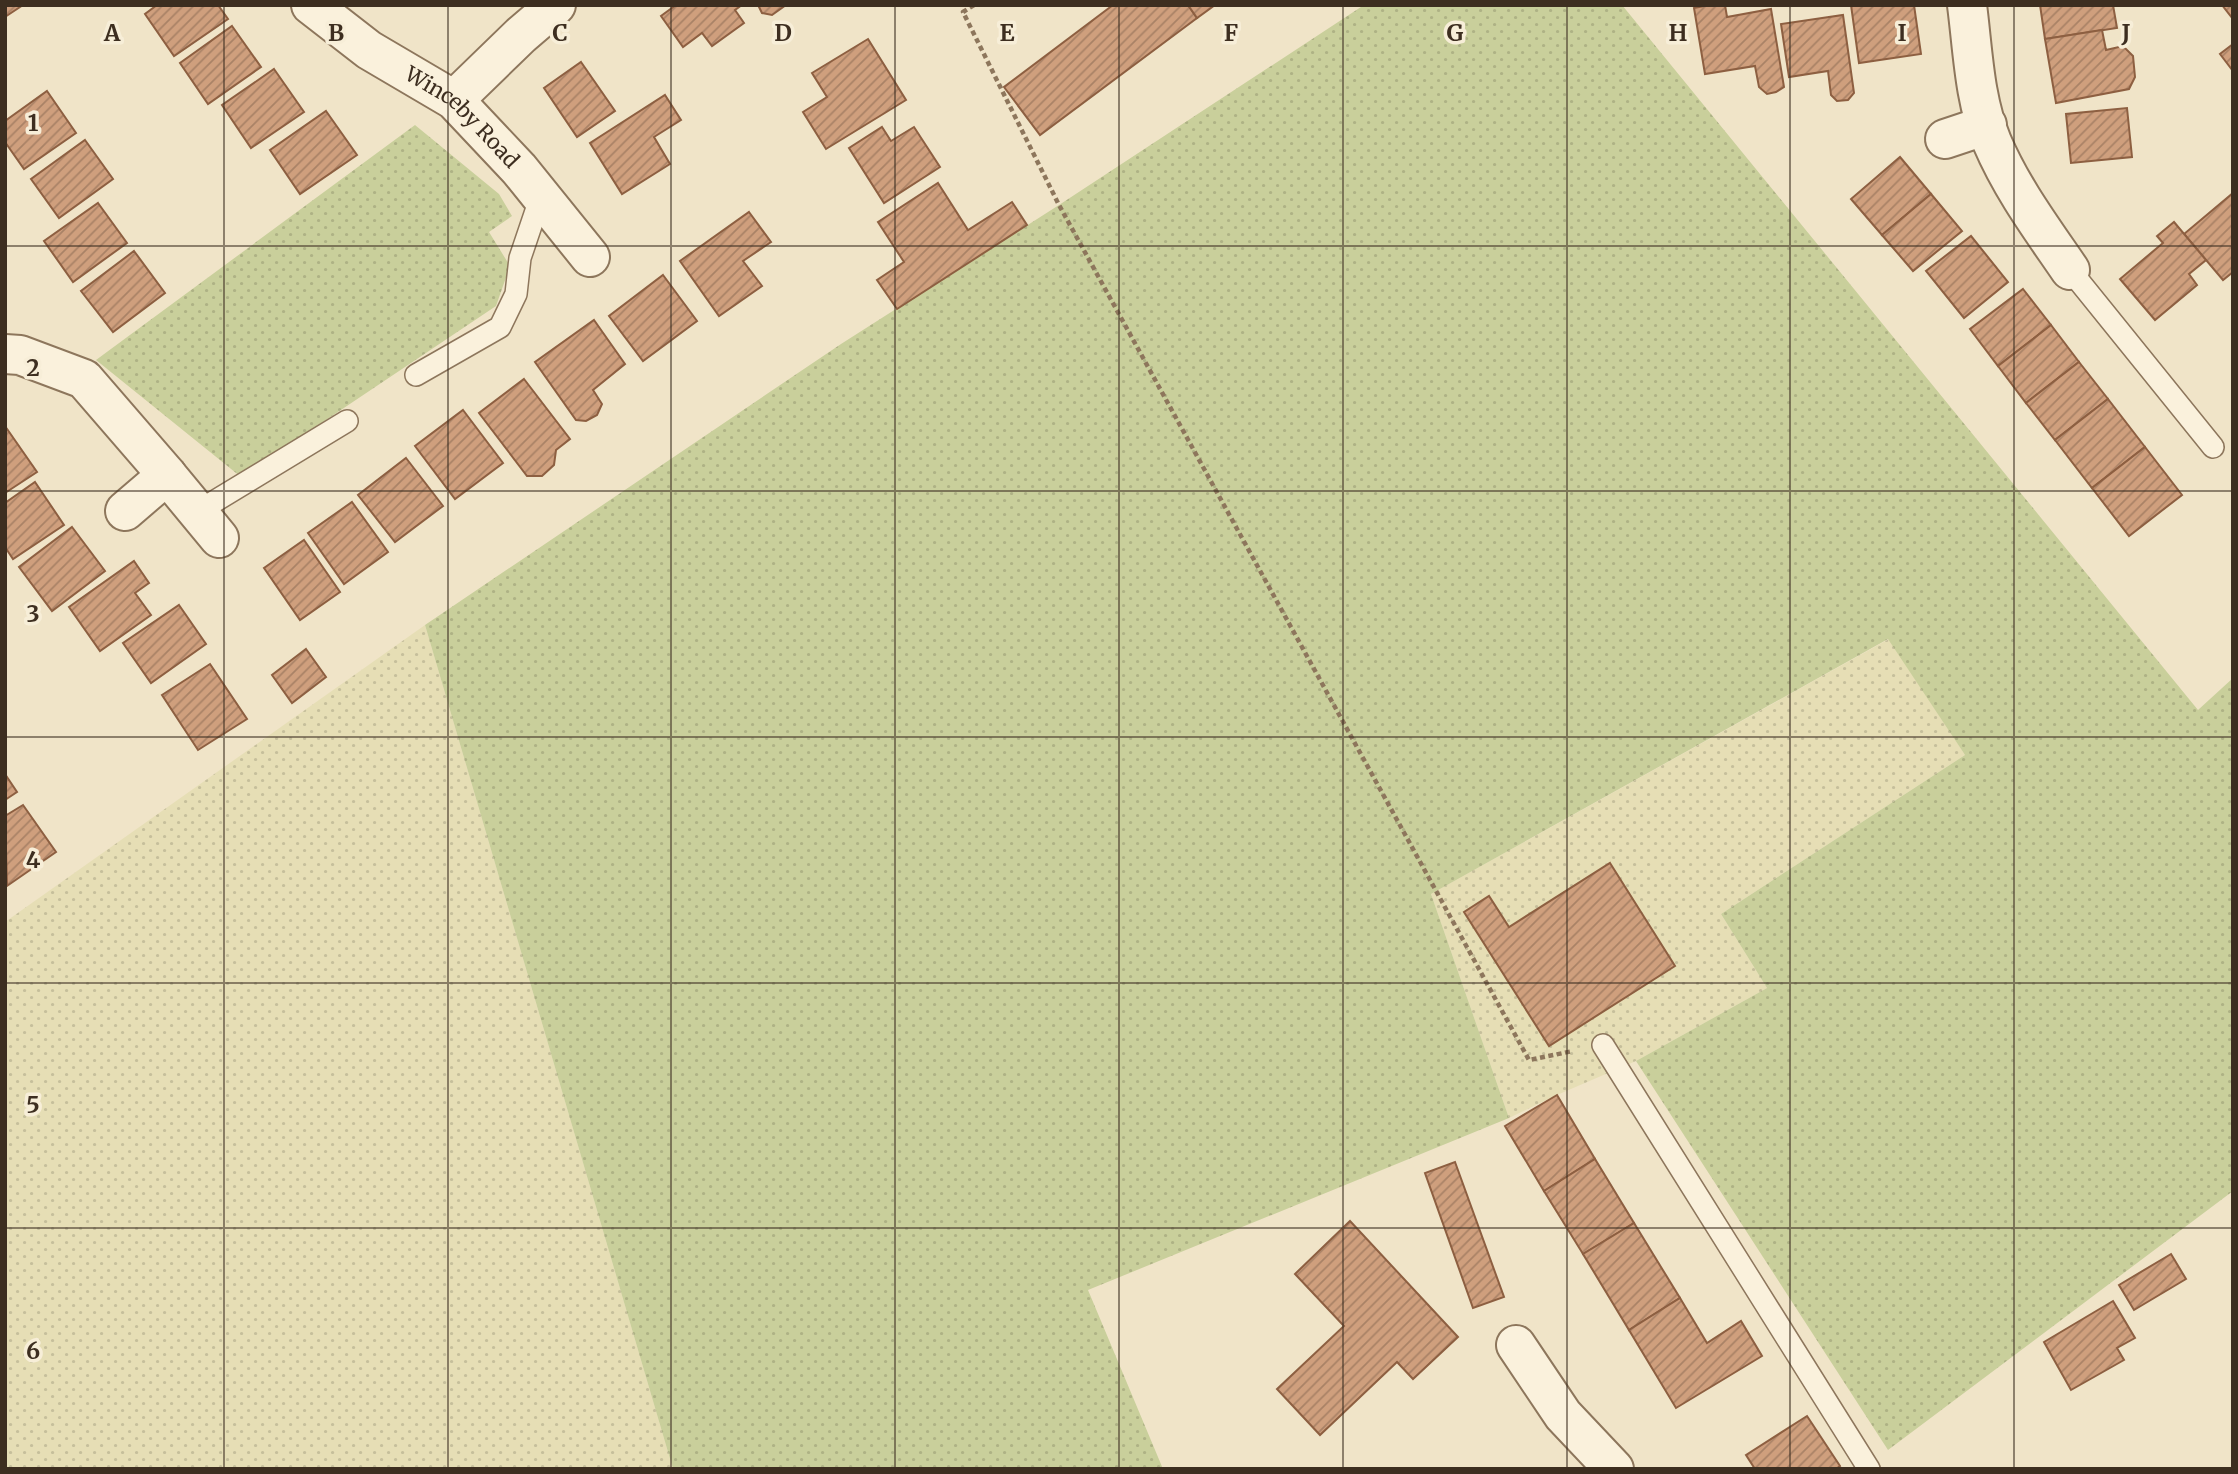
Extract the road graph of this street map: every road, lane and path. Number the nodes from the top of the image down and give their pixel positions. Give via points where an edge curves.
1 (311, 5) edge
2 (556, 5) edge
3 (974, 5) edge
4 (1967, 5) edge
5 (454, 100) junction
6 (1987, 125) junction
7 (1945, 139) dead end
8 (541, 196) junction
9 (590, 257) dead end
10 (2070, 270) joint
11 (5, 354) edge
12 (416, 375) dead end
13 (346, 421) dead end
14 (2213, 447) dead end
15 (167, 475) junction
16 (125, 511) dead end
17 (208, 525) joint
18 (1603, 1045) joint
19 (1516, 1345) dead end
20 (1614, 1469) edge
21 (1869, 1469) edge

1 - 5 street, Winceby Road via 369,50
2 - 5 street
3 - 18 path via 962,12 1059,205 1529,1059
4 - 6 street via 1978,94
5 - 8 street, Winceby Road
6 - 7 street
6 - 10 street via 2024,205
8 - 9 street, Winceby Road
8 - 12 lane via 520,258 516,294 500,327
10 - 14 lane
11 - 15 street via 20,355 84,379
13 - 17 lane
15 - 16 street
15 - 17 street
18 - 21 lane
19 - 20 street via 1563,1415

